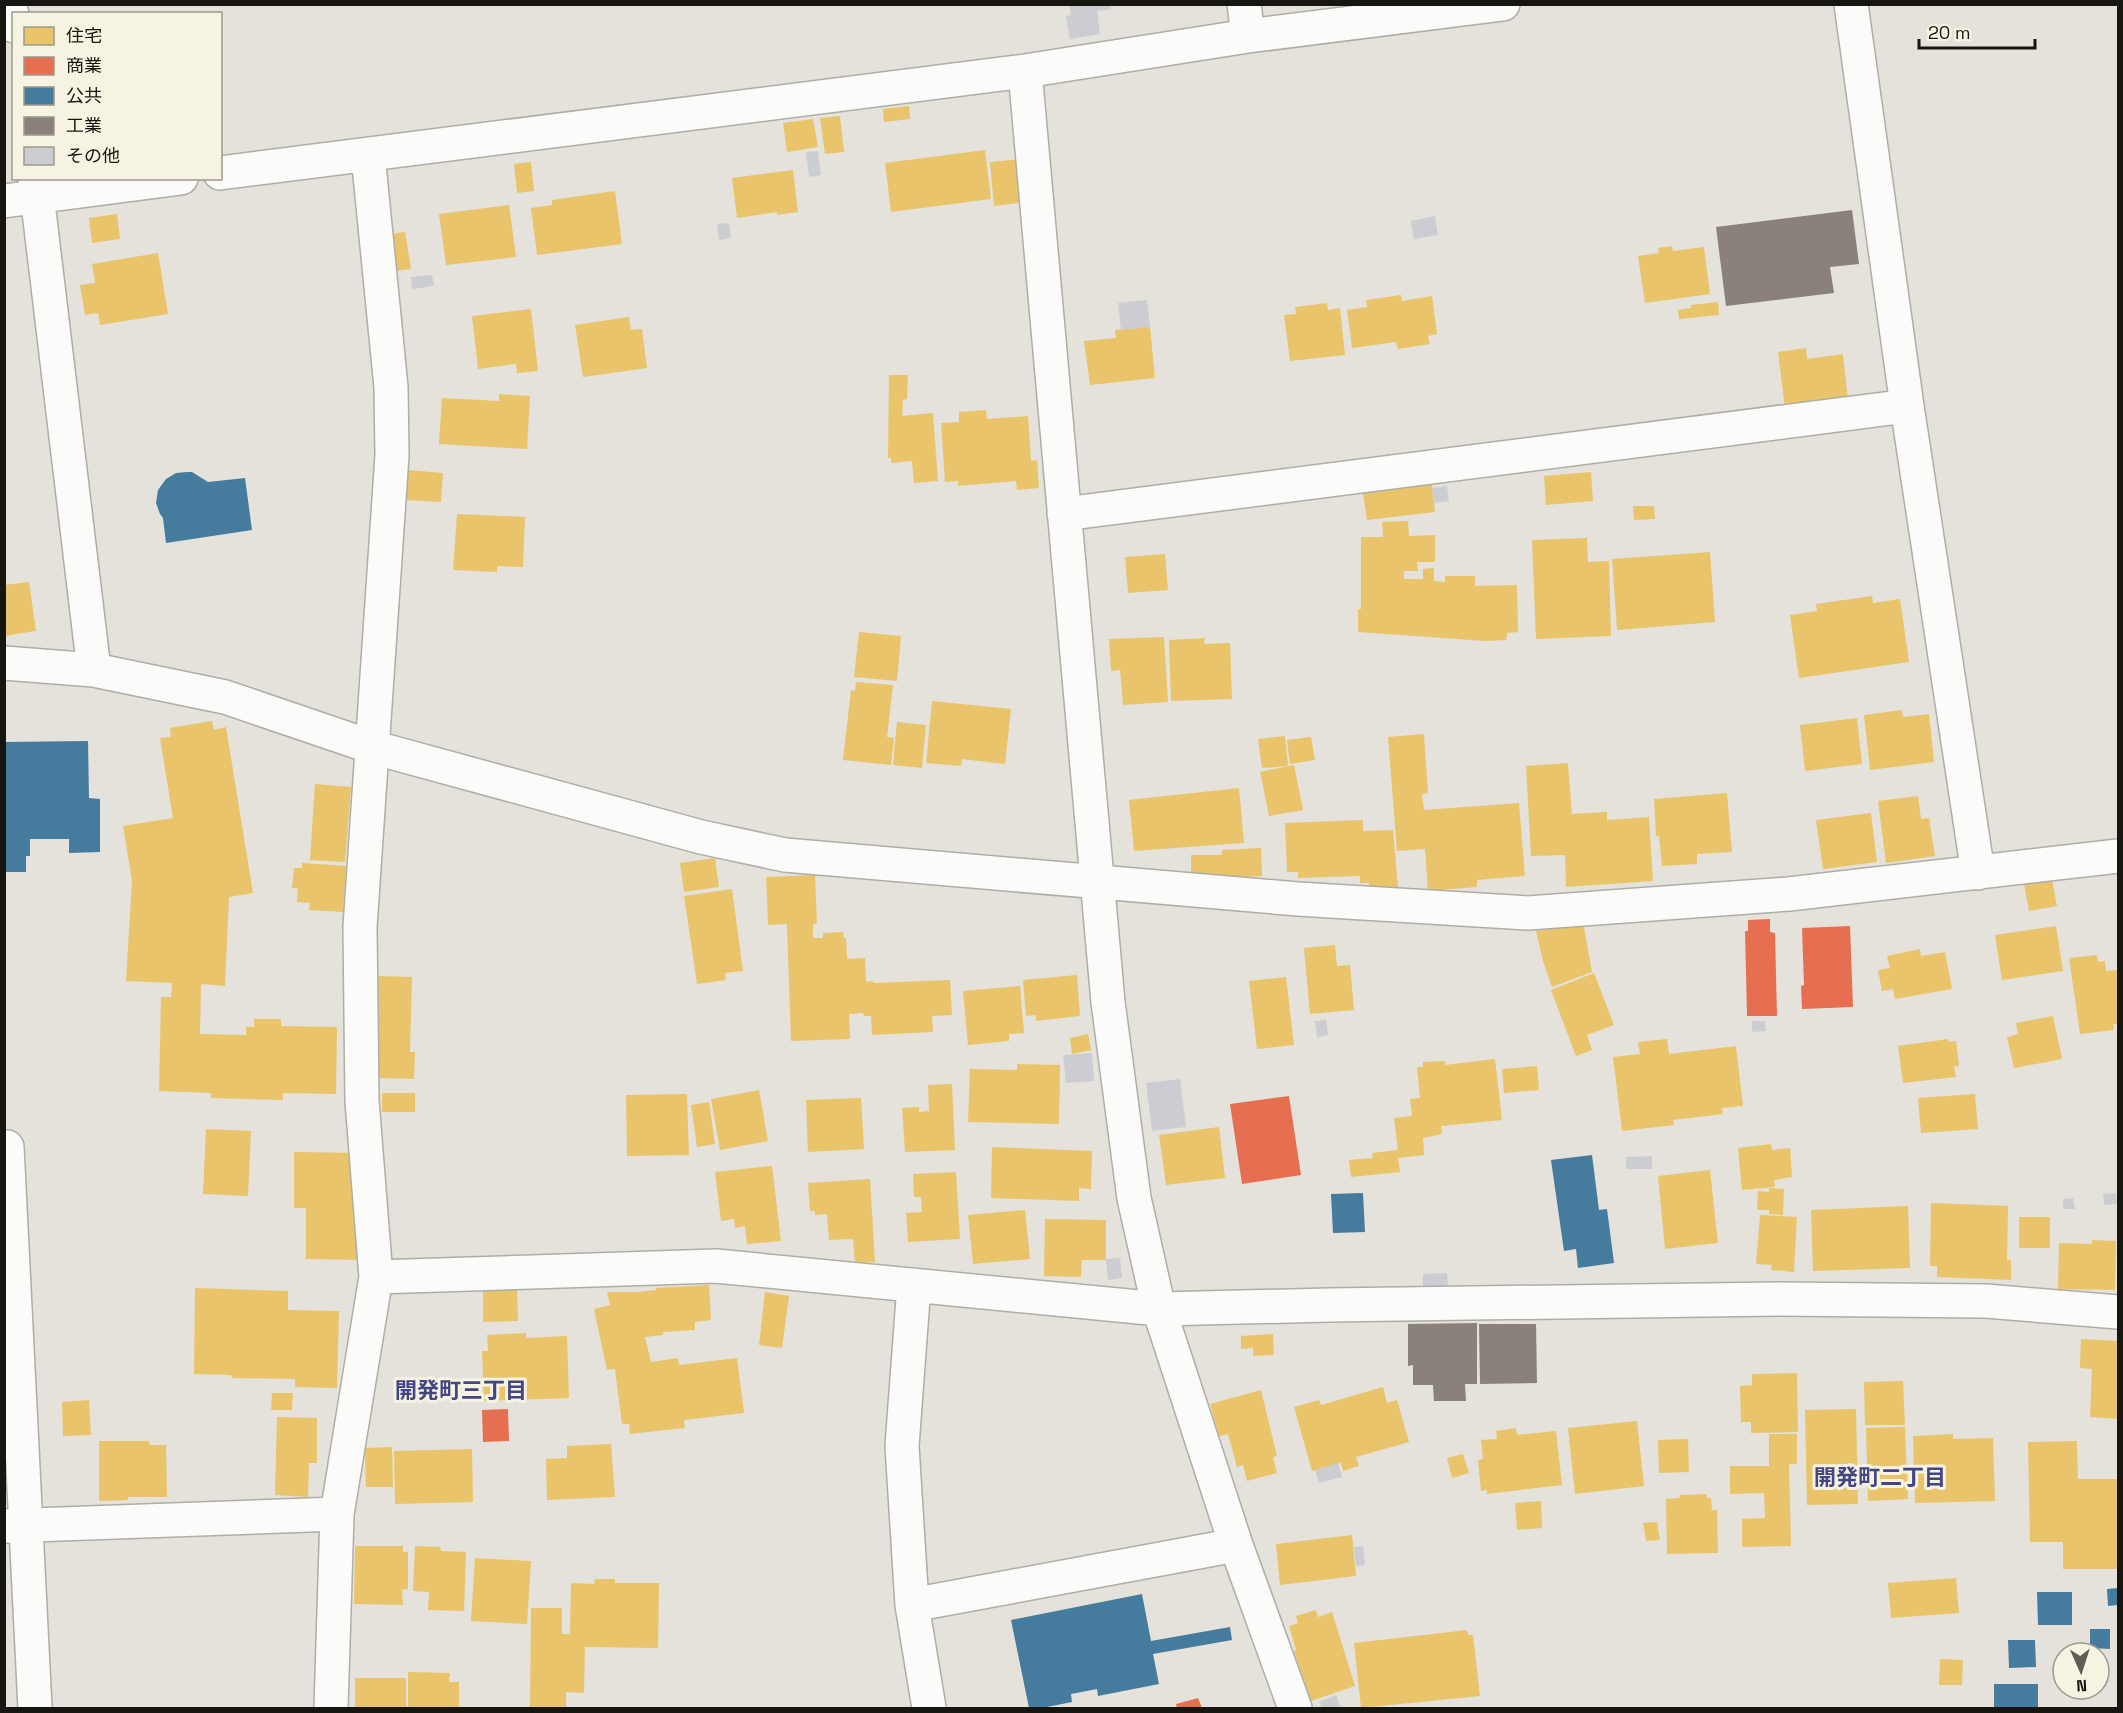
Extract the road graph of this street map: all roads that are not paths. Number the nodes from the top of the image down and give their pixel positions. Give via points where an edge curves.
1 (1503, 4) edge
2 (1851, 4) edge
3 (1246, 20) edge
4 (1025, 71) junction
5 (368, 154) junction
6 (222, 173) edge
7 (152, 180) edge
8 (36, 188) edge
9 (4, 201) edge
10 (1907, 406) junction
11 (1064, 514) junction
12 (4, 663) edge
13 (94, 670) junction
14 (372, 747) junction
15 (2118, 856) edge
16 (1978, 873) junction
17 (1096, 882) junction
18 (4, 1147) edge
19 (376, 1277) junction
20 (914, 1285) junction
21 (1159, 1309) junction
22 (2118, 1312) edge
23 (337, 1514) junction
24 (15, 1525) edge
25 (1236, 1545) junction
26 (912, 1605) junction
27 (35, 1708) edge
28 (331, 1708) edge
29 (929, 1708) edge
30 (1295, 1708) edge

1 - 3 street
2 - 10 street
3 - 4 street
4 - 5 street
4 - 11 street
5 - 6 street
5 - 14 street via 391,387 392,455
7 - 8 street
8 - 9 street
8 - 13 street
10 - 11 street
10 - 16 street
11 - 17 street
12 - 13 street
13 - 14 street via 225,697
14 - 17 street via 701,837 785,855
14 - 19 street via 360,950 362,1101
15 - 16 street
16 - 17 street via 1790,894 1528,913
17 - 21 street via 1134,1198
18 - 24 street
19 - 20 street via 716,1266
19 - 23 street
20 - 21 street
20 - 26 street via 902,1446
21 - 22 street via 1789,1299 1986,1301
21 - 25 street
23 - 24 street
23 - 28 street
24 - 27 street
25 - 26 street
25 - 30 street
26 - 29 street

